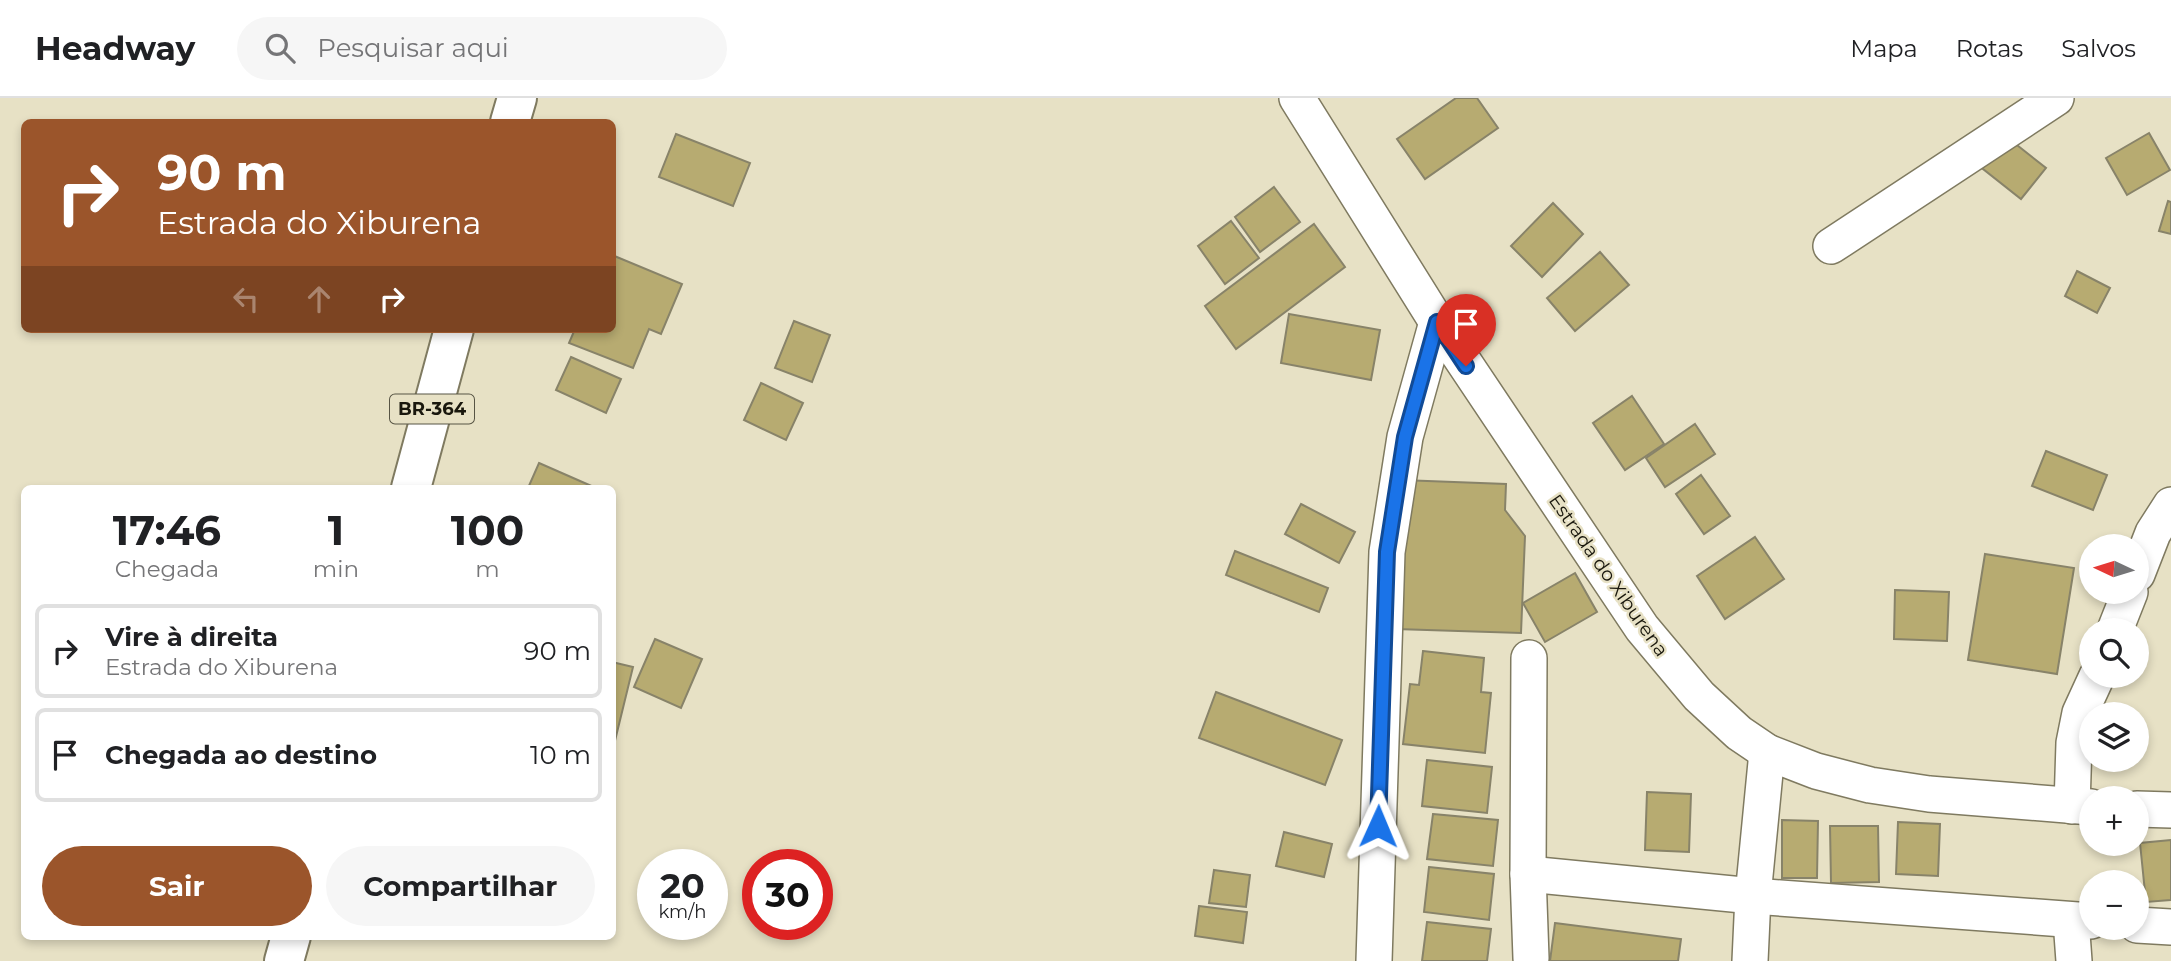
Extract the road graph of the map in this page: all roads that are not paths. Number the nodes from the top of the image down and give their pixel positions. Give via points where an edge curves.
1 (517, 98) edge
2 (1297, 98) edge
3 (2056, 98) edge
4 (511, 119) edge
5 (1831, 246) dead end
6 (1437, 322) junction
7 (453, 333) edge
8 (412, 485) edge
9 (2162, 519) edge
10 (2149, 548) edge
11 (1529, 658) dead end
12 (2091, 688) edge
13 (1767, 752) junction
14 (2079, 786) edge
15 (2079, 806) edge
16 (2149, 809) edge
17 (2171, 810) edge
18 (1528, 874) junction
19 (1753, 896) junction
20 (2079, 921) edge
21 (2149, 926) edge
22 (2171, 927) edge
23 (2079, 932) edge
24 (289, 940) edge
25 (1531, 958) dead end
26 (284, 961) edge
27 (1374, 961) edge
28 (1750, 961) edge
29 (2074, 961) edge

1 - 4 main road
2 - 6 street, Estrada do Xiburena
3 - 5 street
6 - 13 street, Estrada do Xiburena via 1642,628 1699,696
6 - 27 street via 1405,437 1387,552
7 - 8 main road, BR-364
9 - 10 street
11 - 18 street
12 - 14 street via 2074,743
13 - 15 street, Estrada do Xiburena via 1870,785
13 - 19 street
16 - 17 street
18 - 19 street
18 - 25 street
19 - 20 street
19 - 28 street
21 - 22 street
23 - 29 street
24 - 26 main road

